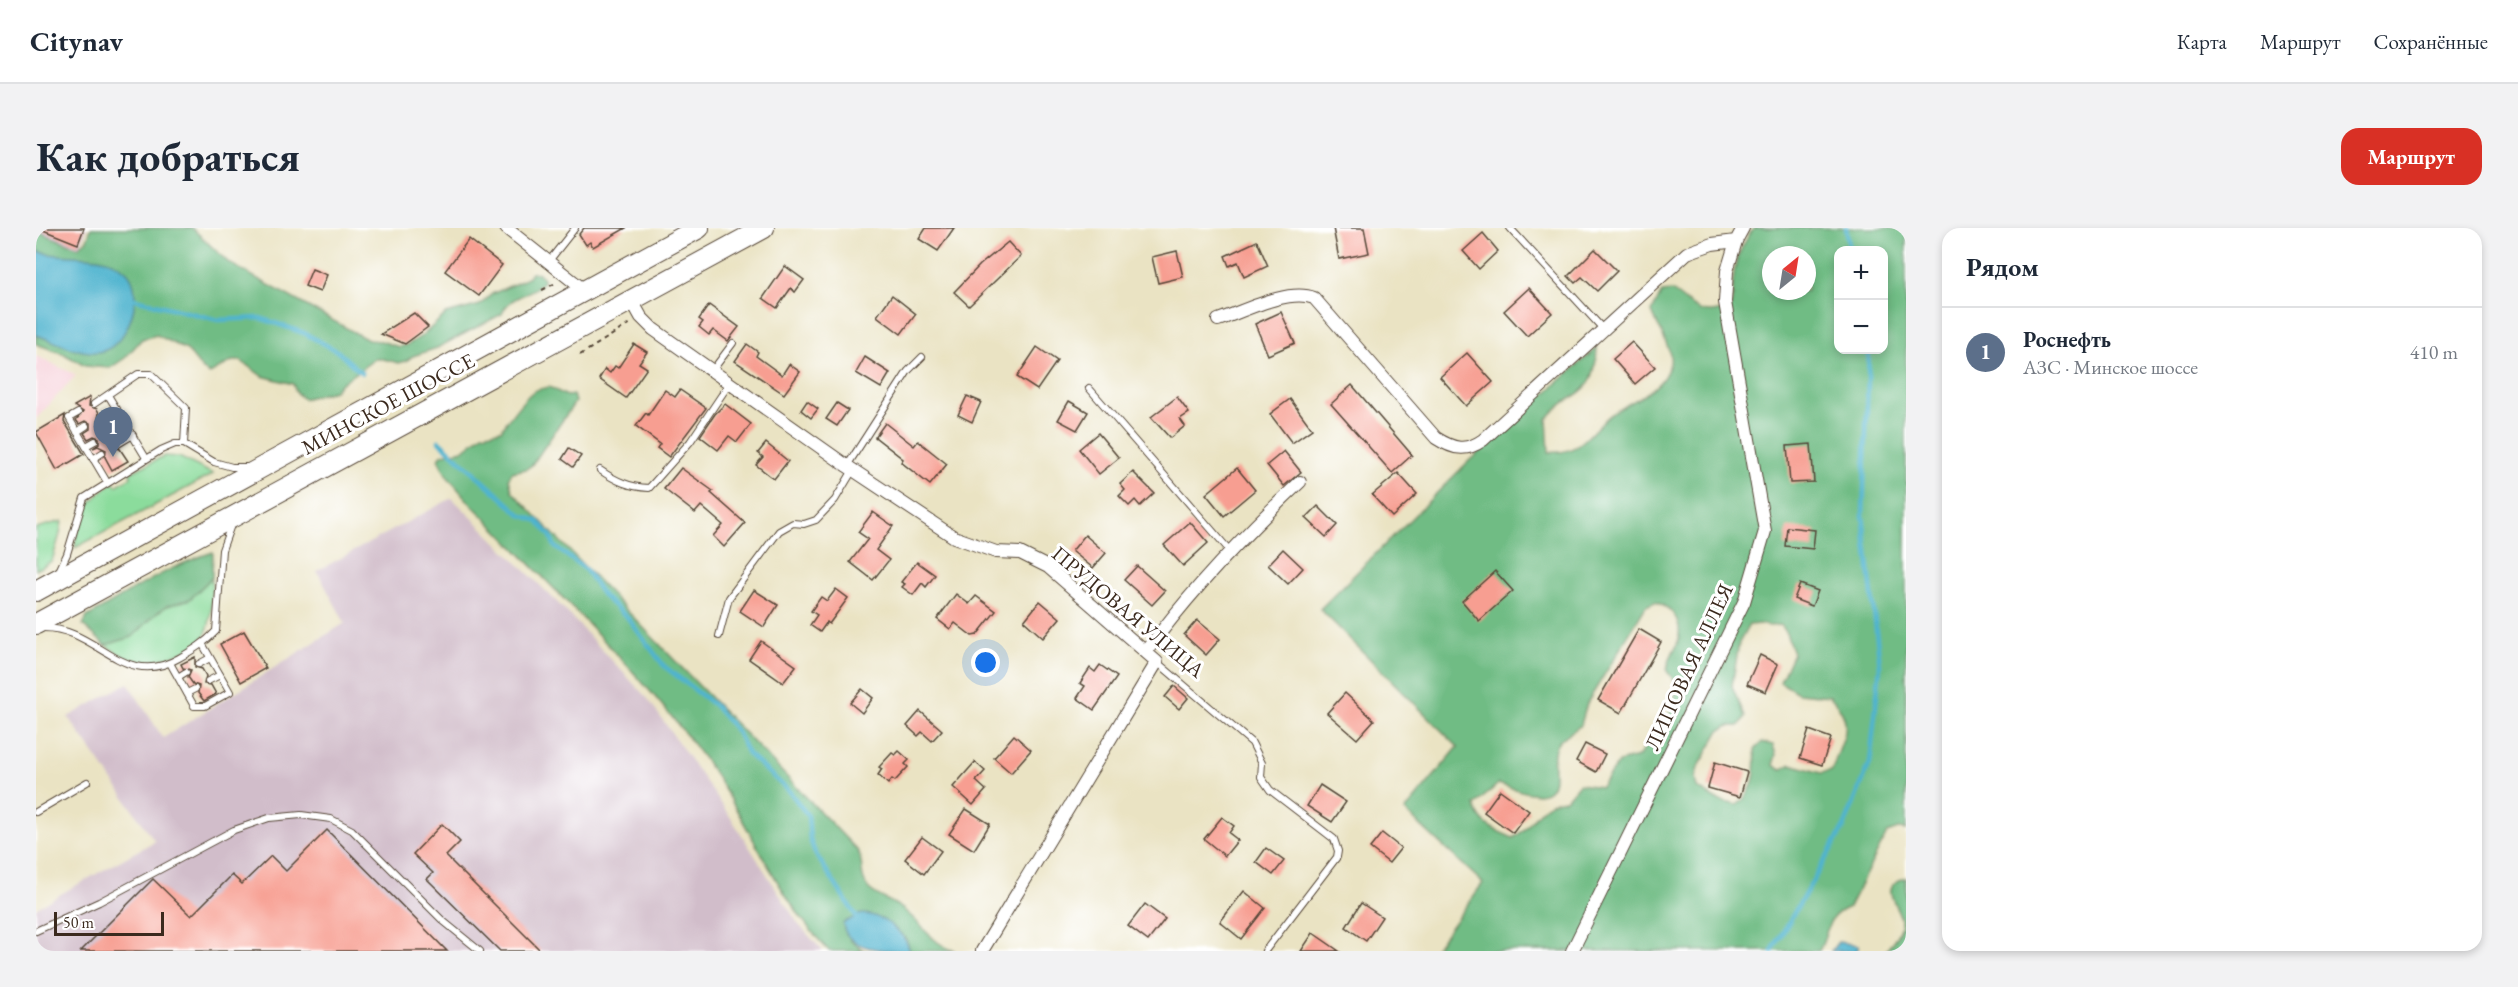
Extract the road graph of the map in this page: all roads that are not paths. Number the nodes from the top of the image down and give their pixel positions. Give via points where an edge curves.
1 (506, 228) edge
2 (575, 228) edge
3 (699, 228) edge
4 (764, 228) edge
5 (1510, 228) edge
6 (1743, 228) edge
7 (1736, 241) junction
8 (548, 262) junction
9 (584, 290) junction
10 (631, 299) junction
11 (1218, 320) dead end
12 (1604, 330) junction
13 (733, 343) dead end
14 (922, 357) dead end
15 (712, 372) junction
16 (729, 384) junction
17 (1089, 388) dead end
18 (108, 395) junction
19 (94, 404) dead end
20 (117, 409) junction
21 (78, 413) dead end
22 (102, 417) dead end
23 (125, 423) junction
24 (86, 426) dead end
25 (110, 431) dead end
26 (77, 432) junction
27 (132, 435) junction
28 (95, 441) dead end
29 (118, 444) dead end
30 (184, 444) junction
31 (86, 446) junction
32 (102, 453) dead end
33 (146, 458) junction
34 (93, 459) junction
35 (275, 460) junction
36 (850, 468) junction
37 (600, 470) dead end
38 (107, 482) junction
39 (1300, 482) dead end
40 (248, 507) junction
41 (1231, 551) junction
42 (43, 587) edge
43 (36, 624) edge
44 (36, 629) edge
45 (719, 636) dead end
46 (203, 645) junction
47 (1146, 652) junction
48 (210, 658) junction
49 (1157, 662) junction
50 (170, 663) junction
51 (199, 664) dead end
52 (186, 672) dead end
53 (220, 675) junction
54 (178, 677) junction
55 (208, 681) dead end
56 (195, 689) dead end
57 (187, 693) junction
58 (87, 782) dead end
59 (36, 812) edge
60 (36, 931) edge
61 (480, 951) edge
62 (982, 951) edge
63 (1265, 951) edge
64 (1572, 951) edge

1 - 8 street
2 - 8 lane
3 - 9 highway, МИНСКОЕ ШОССЕ
4 - 10 highway, МИНСКОЕ ШОССЕ
5 - 12 lane
6 - 7 street, ЛИПОВАЯ АЛЛЕЯ
7 - 12 street via 1688,253
7 - 64 street, ЛИПОВАЯ АЛЛЕЯ via 1727,271 1725,302 1765,531 1744,602
8 - 9 street
9 - 35 highway, МИНСКОЕ ШОССЕ
10 - 15 street, ПРУДОВАЯ УЛИЦА via 653,329
10 - 40 highway, МИНСКОЕ ШОССЕ
11 - 12 street via 1284,297 1314,298 1436,438 1461,449 1483,440
13 - 15 lane
14 - 36 lane via 908,371
15 - 16 street, ПРУДОВАЯ УЛИЦА
16 - 36 street, ПРУДОВАЯ УЛИЦА
16 - 37 lane via 690,442 649,488 617,481
17 - 41 lane
18 - 19 lane
18 - 20 lane
18 - 30 lane via 138,374 151,374 186,408
20 - 22 lane
20 - 23 lane
21 - 26 lane via 69,418
23 - 25 lane
23 - 27 lane
24 - 26 lane
26 - 31 lane
27 - 29 lane
27 - 33 lane
28 - 31 lane
30 - 33 lane via 175,444
30 - 35 lane via 214,462 232,467
31 - 34 lane
32 - 34 lane
33 - 38 lane
34 - 38 lane
35 - 42 highway, МИНСКОЕ ШОССЕ
36 - 45 lane via 835,500 816,520 793,523 779,531 729,598
36 - 47 street, ПРУДОВАЯ УЛИЦА via 954,537 996,552 1035,558
38 - 42 lane via 84,498 67,554
39 - 41 street
40 - 43 highway, МИНСКОЕ ШОССЕ
40 - 46 lane via 235,518 222,550 216,631
41 - 47 street via 1179,607
44 - 50 lane via 60,628 134,667 150,669
46 - 48 lane
46 - 50 lane
47 - 49 street, ПРУДОВАЯ УЛИЦА
48 - 51 lane
48 - 53 lane
49 - 62 street
49 - 63 lane, ПРУДОВАЯ УЛИЦА via 1252,743 1262,763 1261,777 1270,790 1337,844 1336,856
50 - 54 lane
52 - 54 lane
53 - 55 lane
53 - 57 lane via 230,692 205,706 194,706
54 - 57 lane
56 - 57 lane
58 - 59 lane
60 - 61 lane via 234,830 269,818 301,815 331,819 352,830 442,920

